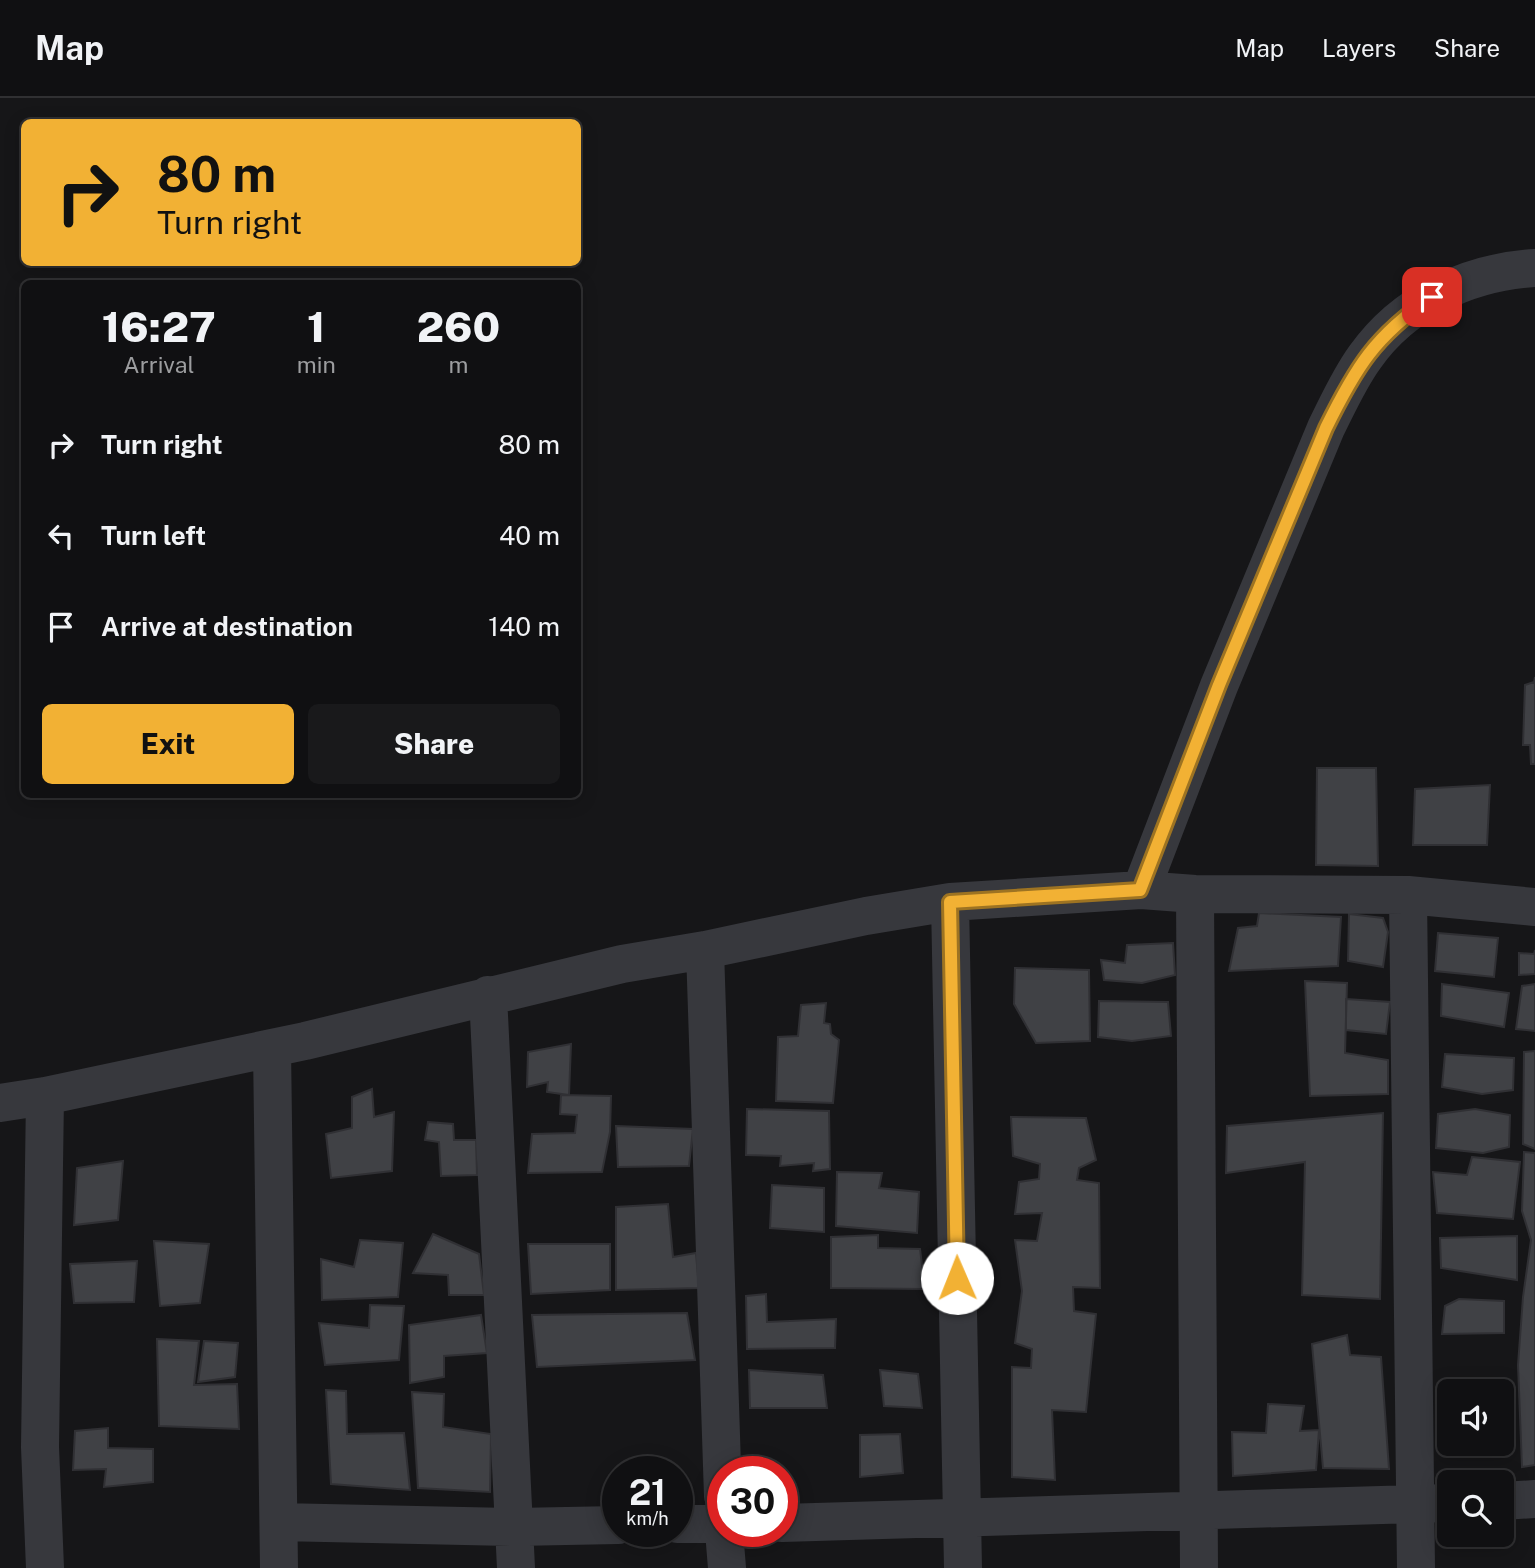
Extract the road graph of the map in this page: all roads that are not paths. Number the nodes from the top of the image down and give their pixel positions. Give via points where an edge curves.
1 (1535, 268) edge
2 (1140, 890) junction
3 (1195, 894) junction
4 (1408, 895) junction
5 (950, 902) junction
6 (1535, 907) edge
7 (705, 950) junction
8 (488, 995) junction
9 (272, 1048) junction
10 (45, 1096) junction
11 (0, 1103) edge
12 (722, 1456) edge
13 (1535, 1499) edge
14 (1514, 1500) edge
15 (1432, 1504) edge
16 (1199, 1512) junction
17 (961, 1519) junction
18 (279, 1522) junction
19 (798, 1522) edge
20 (602, 1525) edge
21 (515, 1527) junction
22 (725, 1547) edge
23 (45, 1568) edge
24 (279, 1568) edge
25 (516, 1568) edge
26 (727, 1568) edge
27 (962, 1568) edge
28 (1199, 1568) edge
29 (1416, 1568) edge

1 - 2 street via 1487,275 1432,297 1388,330 1345,389 1219,685
2 - 3 street
2 - 5 street
3 - 4 street
3 - 16 street
4 - 6 street
4 - 15 street
5 - 7 street
5 - 17 street
7 - 8 street
7 - 12 street
8 - 9 street
8 - 21 street
9 - 10 street
9 - 18 street
10 - 11 street
10 - 23 street via 40,1447
13 - 14 street
15 - 16 street
15 - 29 street
16 - 17 street
16 - 28 street
17 - 19 street
17 - 27 street
18 - 21 street
18 - 24 street
20 - 21 street
21 - 25 street
22 - 26 street

